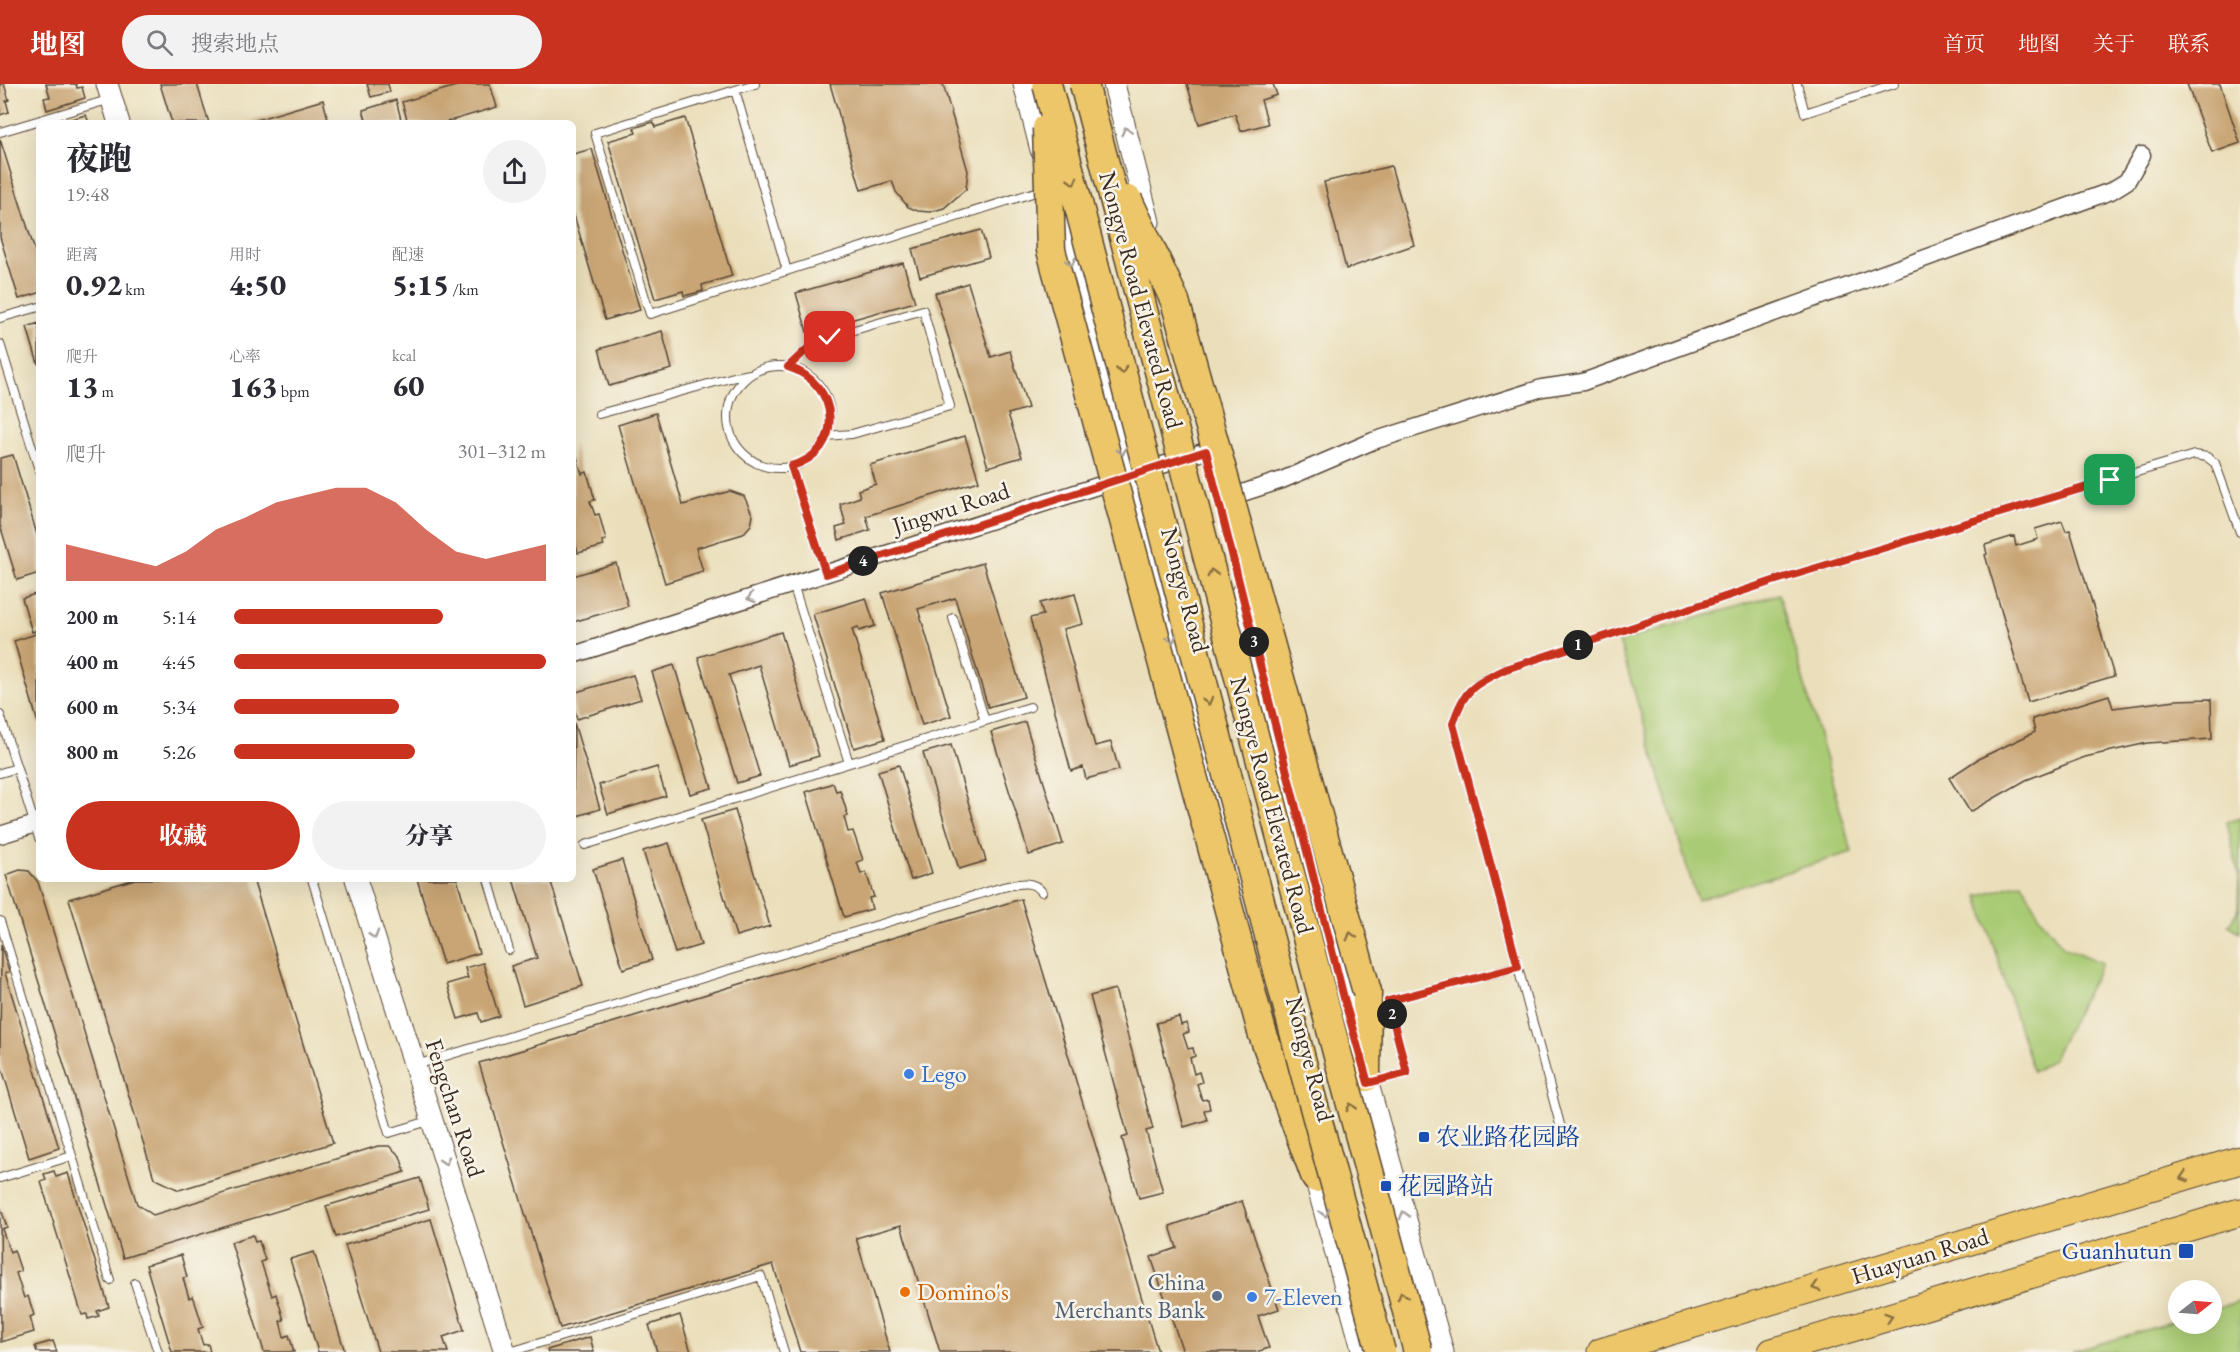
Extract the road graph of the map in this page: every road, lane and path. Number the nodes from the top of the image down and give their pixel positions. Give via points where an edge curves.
1 (755, 84) edge
2 (1024, 84) edge
3 (1047, 84) edge
4 (1084, 84) edge
5 (1114, 84) edge
6 (1797, 84) edge
7 (1894, 84) edge
8 (735, 90) junction
9 (110, 92) edge
10 (118, 120) edge
11 (0, 132) edge
12 (1098, 137) junction
13 (2142, 155) dead end
14 (1051, 187) junction
15 (787, 271) junction
16 (36, 308) edge
17 (0, 318) edge
18 (0, 344) edge
19 (788, 367) junction
20 (751, 374) junction
21 (599, 414) dead end
22 (826, 436) junction
23 (1206, 451) junction
24 (36, 460) edge
25 (791, 466) junction
26 (1128, 476) junction
27 (1230, 497) junction
28 (2240, 532) edge
29 (826, 574) junction
30 (793, 584) junction
31 (953, 618) dead end
32 (576, 654) edge
33 (1030, 707) dead end
34 (0, 715) edge
35 (985, 721) junction
36 (849, 763) junction
37 (17, 768) junction
38 (0, 773) edge
39 (36, 825) edge
40 (36, 828) edge
41 (0, 835) edge
42 (585, 845) dead end
43 (313, 882) edge
44 (357, 882) edge
45 (489, 882) edge
46 (1042, 892) dead end
47 (0, 921) edge
48 (509, 950) dead end
49 (1518, 967) junction
50 (415, 1065) junction
51 (1367, 1080) junction
52 (432, 1120) junction
53 (1562, 1132) dead end
54 (72, 1156) junction
55 (2240, 1161) edge
56 (0, 1178) edge
57 (1316, 1178) junction
58 (2240, 1212) edge
59 (110, 1280) dead end
60 (135, 1283) dead end
61 (158, 1352) edge
62 (505, 1352) edge
63 (510, 1352) edge
64 (784, 1352) edge
65 (1363, 1352) edge
66 (1381, 1352) edge
67 (1418, 1352) edge
68 (1443, 1352) edge
69 (1600, 1352) edge
70 (1772, 1352) edge

1 - 8 lane
2 - 14 street, Nongye Road
3 - 57 highway, bridge via 1051,250 1262,1032
3 -> 66 highway, Nongye Road Elevated Road, bridge
4 - 12 highway, Nongye Road Elevated Road, bridge
23 -> 5 street, Nongye Road
6 - 7 lane via 1805,113
8 - 15 lane
8 - 15 lane via 595,133 650,314
9 - 10 street
9 - 11 lane
12 - 27 highway, bridge via 1175,301
67 -> 12 highway, Nongye Road Elevated Road, bridge
13 - 27 street via 2127,181 2111,191 1583,382 1542,388 1373,441 1282,480
14 - 15 lane
14 -> 26 street, Nongye Road
16 - 17 lane
18 - 24 lane
19 - 20 lane via 763,368
19 - 22 lane via 810,377 825,396 830,420
19 - 22 lane via 806,350 830,337 923,310 950,406 852,434
20 - 21 lane
20 - 25 lane via 737,388 729,406 730,432 754,462 776,468
22 - 25 lane via 817,452
23 - 26 street, Jingwu Road
23 - 51 street, Nongye Road
25 - 29 lane
26 - 29 street, Jingwu Road
26 -> 57 street, Nongye Road
51 -> 27 highway, bridge via 1367,992
28 - 49 lane via 2215,463 2194,455 1773,581 1489,677 1467,692 1453,724
29 - 30 street, Jingwu Road
30 -> 32 street, Jingwu Road
30 - 36 lane
31 - 35 lane
33 - 35 lane
34 - 37 lane
35 - 36 lane
36 - 42 lane
37 - 38 lane
37 - 39 lane
40 - 41 street
43 - 52 lane via 389,1133
44 -> 50 street, Fengchan Road
45 - 48 lane
46 - 50 lane via 1028,883 1003,887
47 - 54 lane
49 - 51 lane via 1388,1001 1407,1073
49 - 53 lane
50 - 52 street, Fengchan Road
68 -> 51 street, Nongye Road
52 -> 62 street, Fengchan Road
54 - 56 lane
54 - 59 lane
55 -> 69 main road, Huayuan Road
57 -> 65 street, Nongye Road
70 -> 58 main road, Huayuan Road
60 - 61 lane
63 - 64 lane via 761,1276

